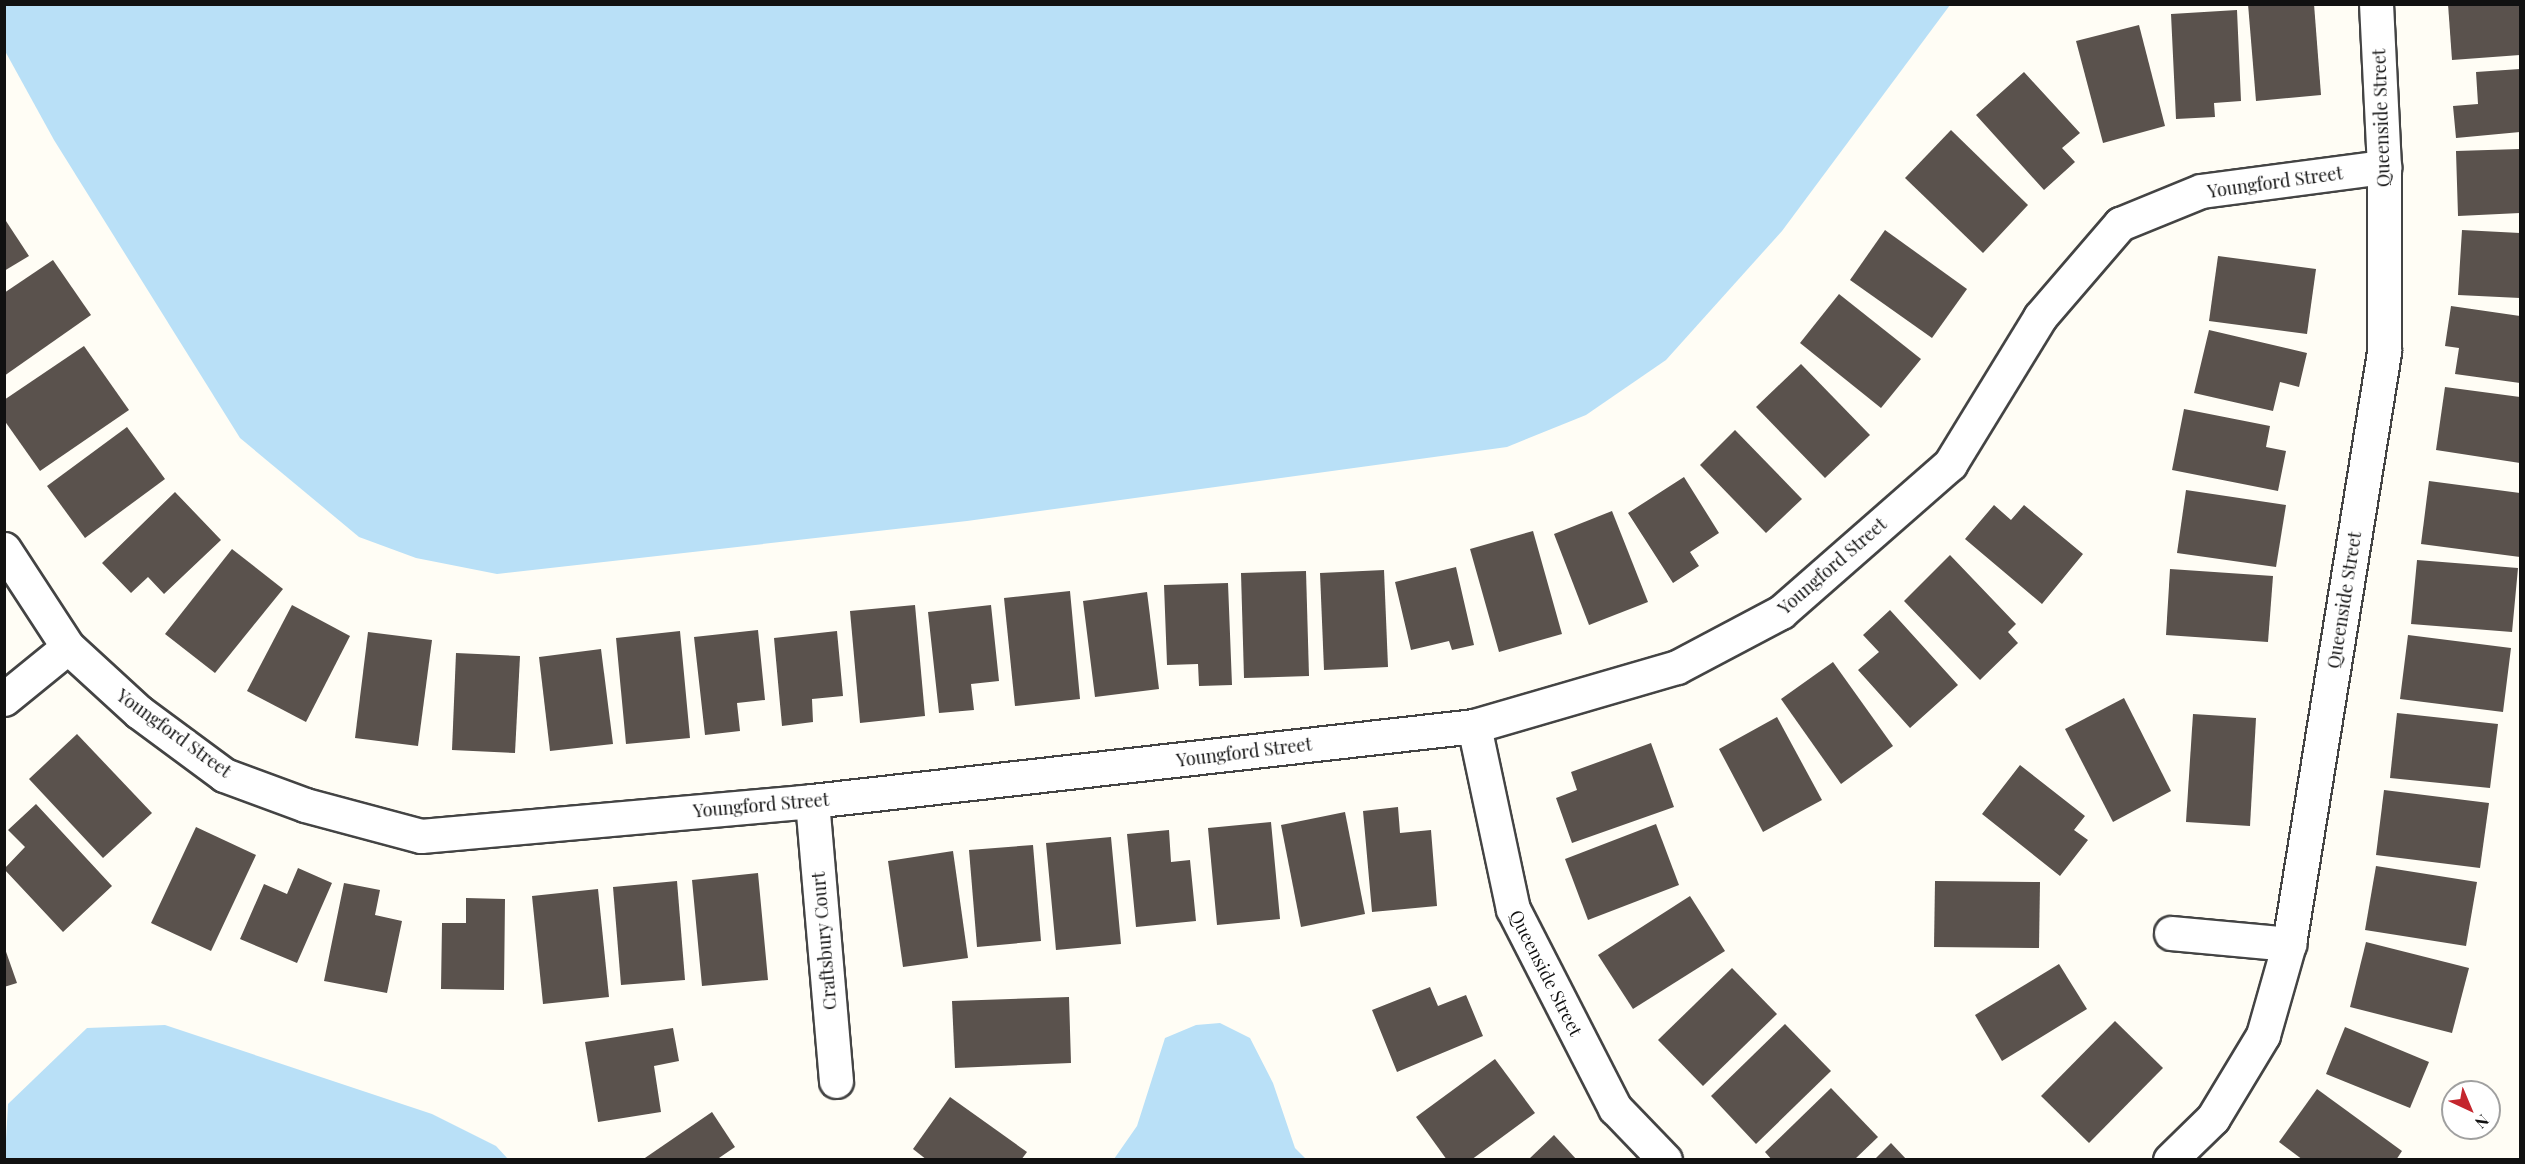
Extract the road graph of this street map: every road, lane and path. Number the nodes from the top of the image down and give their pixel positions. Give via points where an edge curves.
1 (2376, 4) edge
2 (2384, 167) junction
3 (4, 549) edge
4 (68, 647) junction
5 (4, 699) edge
6 (1474, 726) junction
7 (812, 801) junction
8 (2171, 933) dead end
9 (2289, 944) junction
10 (836, 1081) dead end
11 (1665, 1160) edge
12 (2170, 1160) edge

1 - 2 street, Queenside Street
2 - 6 street, Youngford Street via 2201,191 2120,224 2040,317 1950,464 1781,612 1677,668
2 - 9 street, Queenside Street via 2384,352
3 - 4 street, Youngford Street
4 - 5 street
4 - 7 street, Youngford Street via 139,712 224,775 305,805 421,836
6 - 7 street, Youngford Street
6 - 11 street, Queenside Street via 1512,909 1615,1108
7 - 10 street, Craftsbury Court
8 - 9 street
9 - 12 street, Queenside Street via 2263,1035 2213,1118

